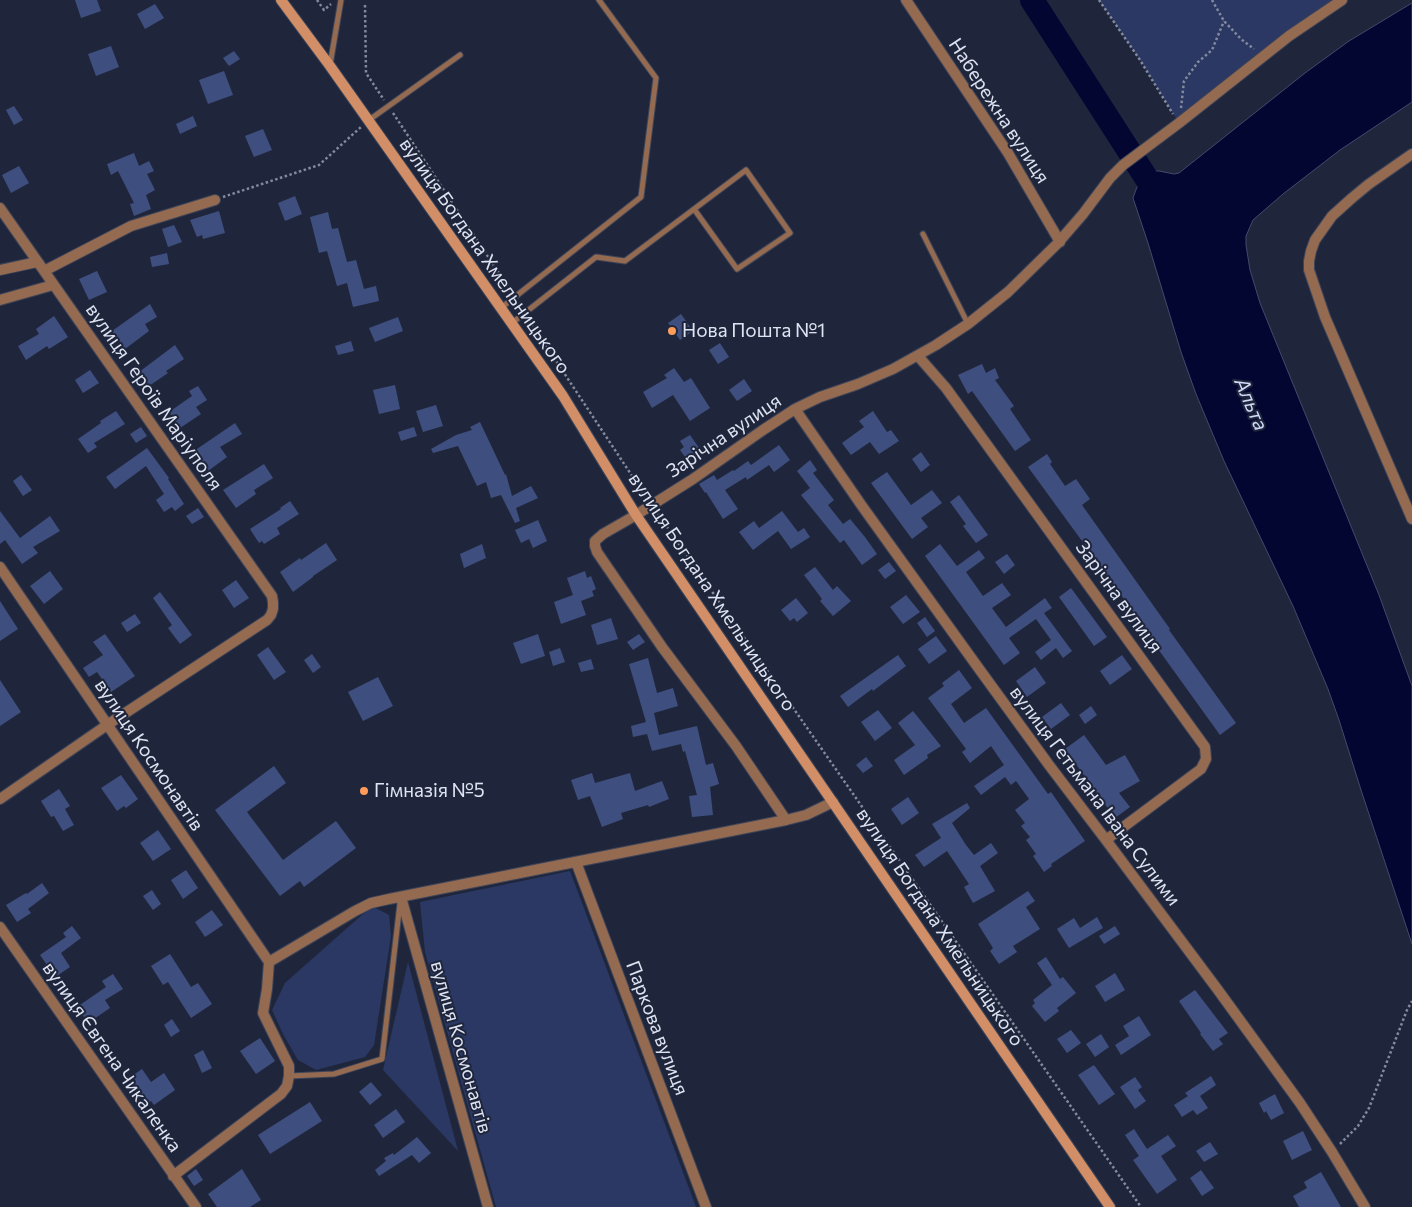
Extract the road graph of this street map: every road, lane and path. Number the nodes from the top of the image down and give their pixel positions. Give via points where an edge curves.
1 (281, 0) edge
2 (317, 0) edge
3 (339, 0) edge
4 (599, 0) edge
5 (906, 0) edge
6 (1099, 0) edge
7 (1212, 0) edge
8 (1342, 0) edge
9 (365, 5) dead end
10 (1224, 21) junction
11 (460, 56) dead end
12 (1263, 56) junction
13 (330, 66) junction
14 (388, 106) junction
15 (368, 120) junction
16 (1179, 123) junction
17 (1412, 154) edge
18 (215, 200) joint
19 (0, 208) edge
20 (694, 209) junction
21 (923, 234) dead end
22 (1060, 242) junction
23 (37, 262) junction
24 (0, 270) edge
25 (44, 271) junction
26 (53, 285) junction
27 (515, 298) junction
28 (0, 300) edge
29 (501, 308) junction
30 (525, 313) junction
31 (511, 323) junction
32 (968, 324) junction
33 (918, 356) junction
34 (795, 409) junction
35 (652, 506) junction
36 (636, 516) junction
37 (1412, 519) edge
38 (0, 567) edge
39 (107, 725) junction
40 (0, 799) edge
41 (833, 802) junction
42 (786, 820) junction
43 (1106, 840) junction
44 (576, 862) junction
45 (401, 897) junction
46 (0, 927) edge
47 (269, 962) junction
48 (1412, 1001) edge
49 (289, 1076) junction
50 (1332, 1152) junction
51 (173, 1176) junction
52 (1101, 1194) junction
53 (196, 1207) edge
54 (488, 1207) edge
55 (706, 1207) edge
56 (1101, 1207) edge
57 (1110, 1207) edge
58 (1141, 1207) edge
59 (1365, 1207) edge

1 - 13 main road, вулиця Богдана Хмельницького
2 - 3 path via 324,10
3 - 13 lane
4 - 27 lane via 656,78 641,197
5 - 22 street, Набережна вулиця via 1008,152
6 - 16 path
7 - 10 path
8 - 12 street, Зарічна вулиця
9 - 14 path via 366,74
10 - 12 path
10 - 16 path via 1212,50 1184,81
11 - 14 lane
12 - 16 street, Зарічна вулиця
13 - 15 main road, вулиця Богдана Хмельницького
14 - 15 lane
14 - 27 path
15 - 18 path via 319,165
15 - 29 main road, вулиця Богдана Хмельницького
16 - 22 street, Зарічна вулиця via 1113,174
17 - 37 street via 1369,184 1332,216 1315,240 1309,270
18 - 25 street via 131,226
19 - 23 street, вулиця Героїв Маріуполя
20 - 20 lane via 746,170 790,233 737,269
20 - 30 lane via 625,261 596,257
21 - 32 lane
22 - 32 street, Зарічна вулиця via 1008,292
23 - 24 street
23 - 25 street, вулиця Героїв Маріуполя
25 - 26 street, вулиця Героїв Маріуполя
26 - 28 street
26 - 39 street, вулиця Героїв Маріуполя via 272,596 274,609 267,620
27 - 29 lane
29 - 31 main road, вулиця Богдана Хмельницького
30 - 31 lane
30 - 35 path
31 - 36 main road, вулиця Богдана Хмельницького via 563,396
32 - 33 street, Зарічна вулиця
33 - 34 street, Зарічна вулиця
33 - 43 street, Зарічна вулиця via 946,388 1205,747 1206,759 1201,769
34 - 35 street, Зарічна вулиця
34 - 43 street, вулиця Гетьмана Івана Сулими via 982,674
35 - 36 street, Зарічна вулиця
35 - 58 path
36 - 41 main road, вулиця Богдана Хмельницького
36 - 42 street, Зарічна вулиця via 598,537 595,541 597,552
38 - 39 street, вулиця Космонавтів
39 - 40 street
39 - 47 street, вулиця Космонавтів
41 - 42 street
41 - 52 main road, вулиця Богдана Хмельницького
42 - 44 street
43 - 50 street, вулиця Гетьмана Івана Сулими via 1300,1103
44 - 45 street
44 - 55 street, Паркова вулиця
45 - 47 street via 355,910
45 - 49 lane via 382,1059 334,1074
45 - 54 street, вулиця Космонавтів
46 - 51 street, вулиця Євгена Чикаленка
47 - 49 street via 263,1013 289,1066
48 - 50 path via 1365,1114 1358,1126
49 - 51 street via 281,1094
50 - 59 street, вулиця Гетьмана Івана Сулими
51 - 53 street, вулиця Євгена Чикаленка
52 - 56 street
52 - 57 main road, вулиця Богдана Хмельницького

